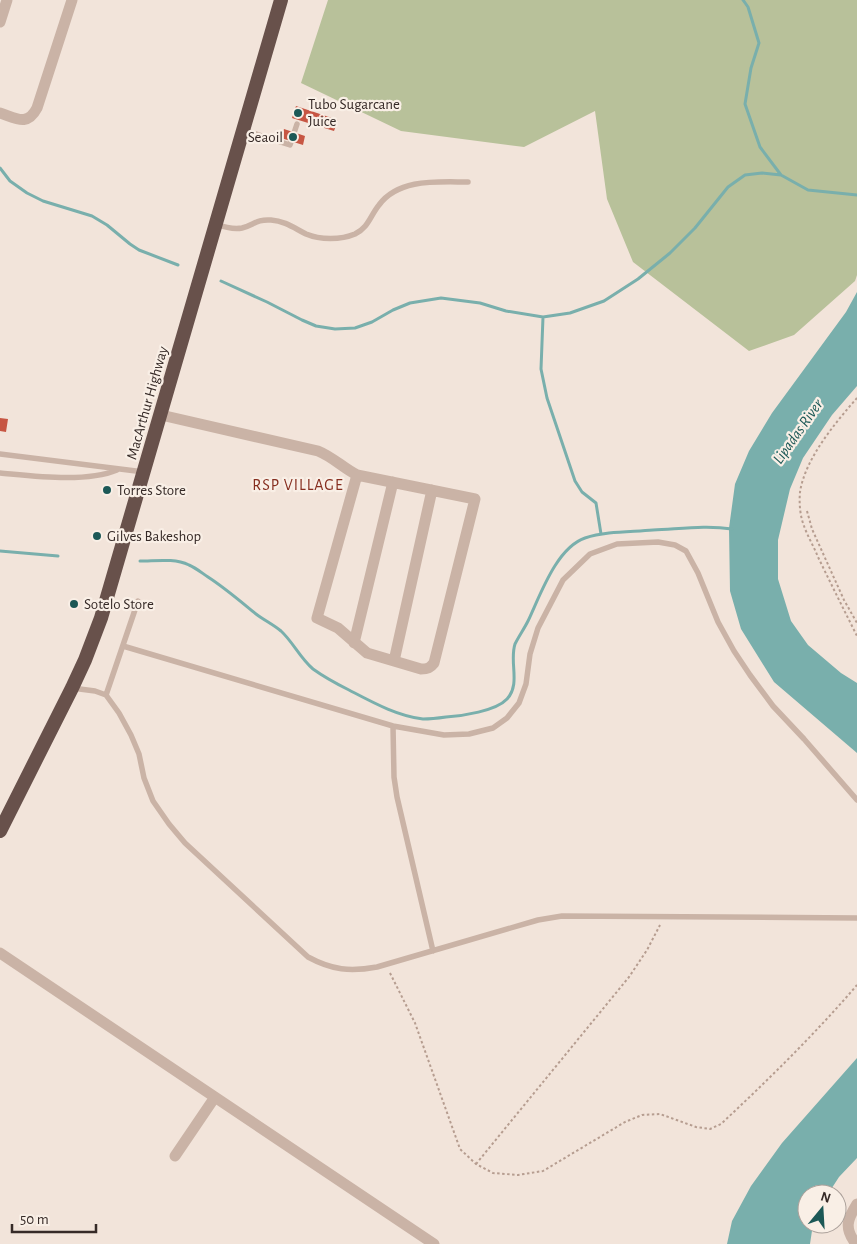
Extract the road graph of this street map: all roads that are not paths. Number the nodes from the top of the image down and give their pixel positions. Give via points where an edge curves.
1 (7, 0) edge
2 (72, 0) edge
3 (281, 0) edge
4 (0, 22) edge
5 (0, 113) edge
6 (297, 124) dead end
7 (243, 130) junction
8 (468, 182) dead end
9 (216, 224) junction
10 (161, 415) junction
11 (0, 454) edge
12 (119, 469) junction
13 (144, 472) junction
14 (0, 473) edge
15 (357, 475) junction
16 (393, 482) junction
17 (432, 490) junction
18 (138, 601) dead end
19 (354, 643) junction
20 (123, 646) junction
21 (394, 661) junction
22 (72, 688) junction
23 (106, 695) junction
24 (393, 726) junction
25 (857, 800) edge
26 (0, 831) edge
27 (857, 918) edge
28 (433, 951) junction
29 (0, 953) edge
30 (215, 1097) junction
31 (175, 1156) dead end
32 (857, 1204) edge
33 (434, 1244) edge
34 (856, 1244) edge

1 - 4 street
2 - 5 street via 34,114 24,120
3 - 7 highway, MacArthur Highway
6 - 7 lane via 290,145
7 - 9 highway, MacArthur Highway
8 - 9 lane via 422,183 401,188 379,205 364,228 339,238 315,237 286,222 272,220 256,221 243,228
9 - 10 highway, MacArthur Highway
10 - 13 highway, MacArthur Highway
10 - 15 street via 318,451
11 - 12 lane
12 - 13 lane
12 - 14 lane via 79,477
13 - 22 highway, MacArthur Highway via 101,618
15 - 16 street
15 - 19 street via 317,618 338,628
16 - 17 street
16 - 19 street
17 - 21 street
17 - 21 street via 475,499 434,663 427,670
18 - 20 lane
19 - 21 street via 367,653
20 - 23 lane
20 - 24 lane
22 - 23 lane
22 - 26 highway, MacArthur Highway
23 - 28 lane via 131,735 152,801 169,824 308,956 334,968 364,970
24 - 25 lane via 444,735 469,734 492,728 507,718 519,702 526,684 538,628 563,580 590,554 617,544 658,542 686,551 718,622 750,676
24 - 28 lane via 394,777
27 - 28 lane via 562,916
29 - 30 street
30 - 31 street
30 - 33 street
32 - 34 street via 847,1226

